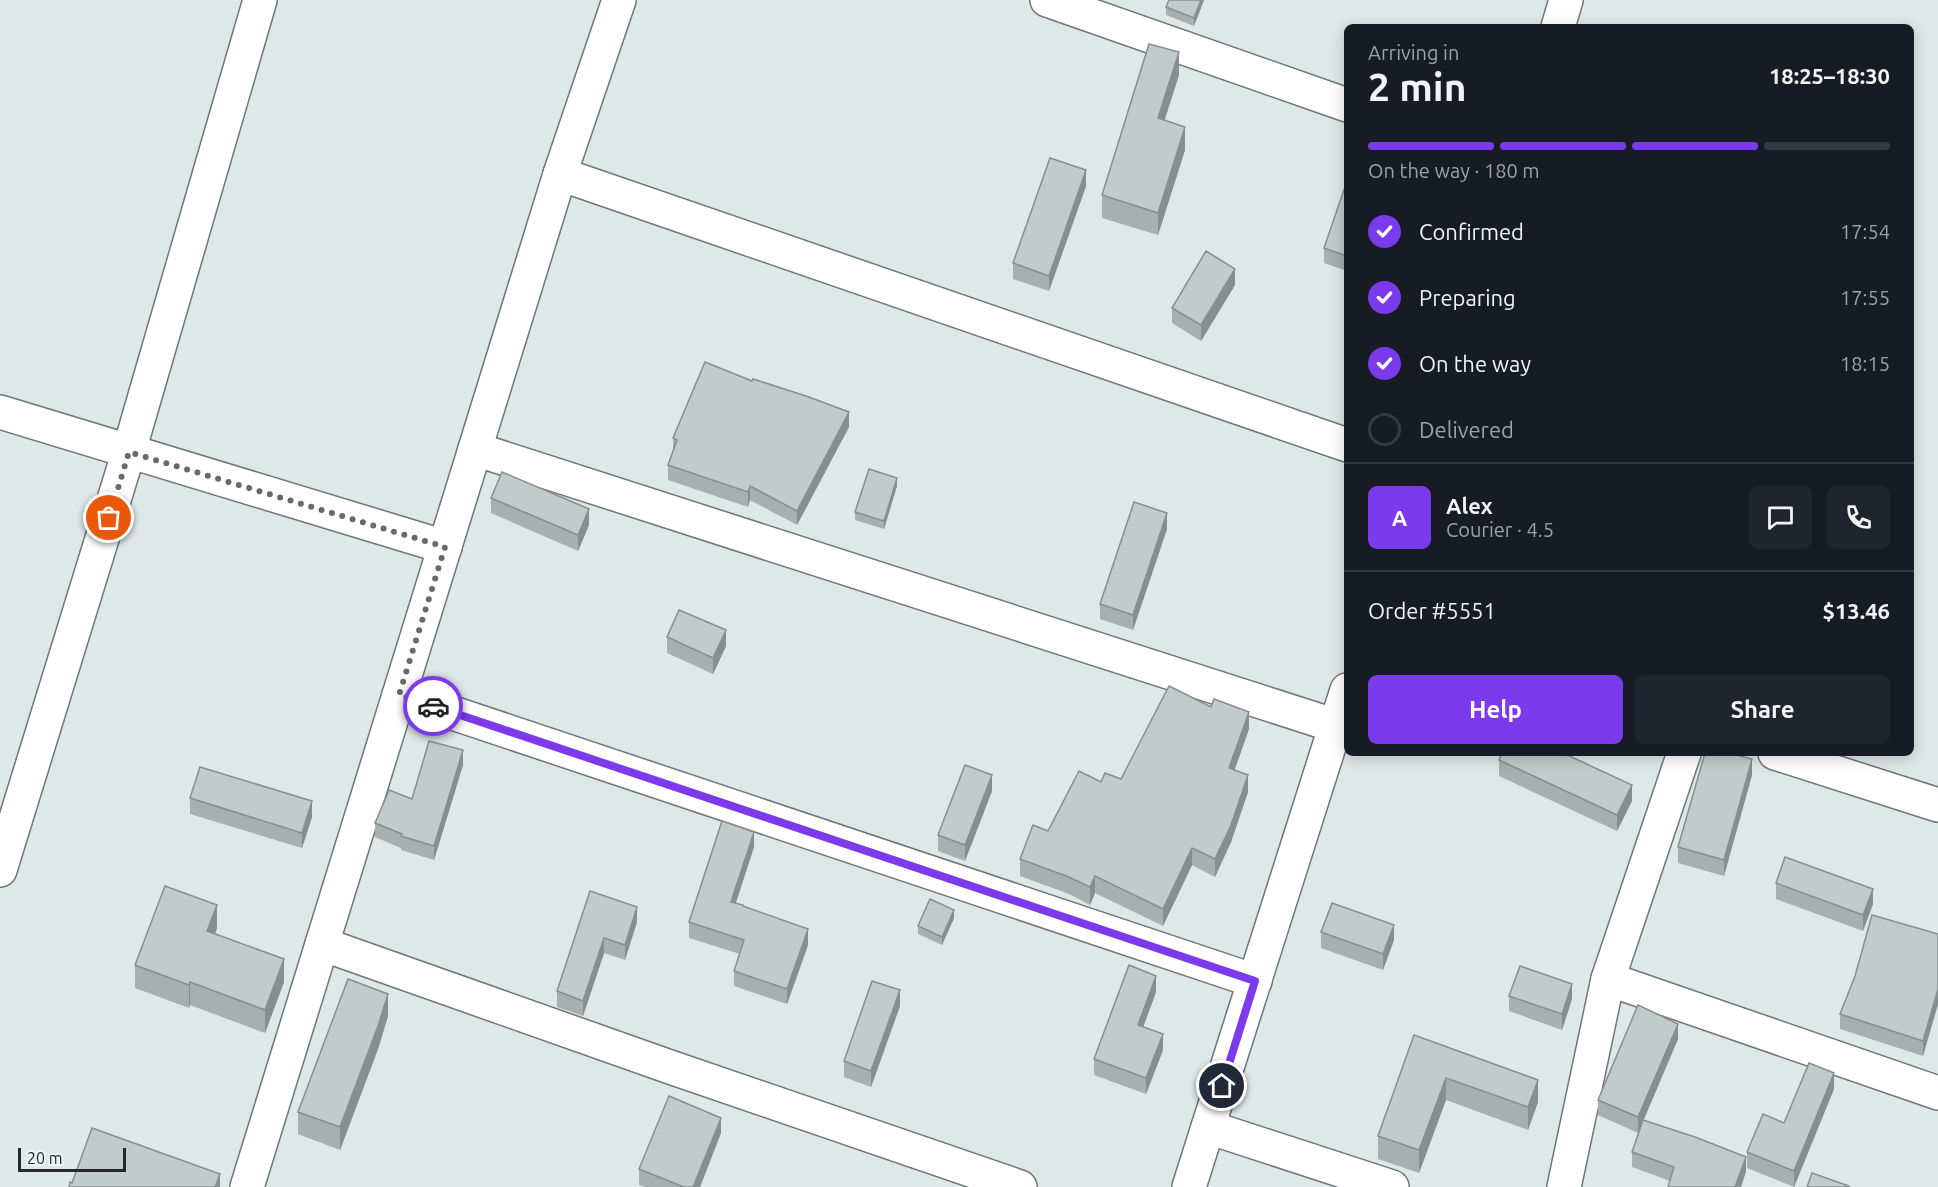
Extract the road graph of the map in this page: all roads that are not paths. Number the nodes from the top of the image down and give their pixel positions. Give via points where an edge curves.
1 (260, 0) edge
2 (619, 0) edge
3 (1047, 0) edge
4 (1566, 0) edge
5 (1559, 24) edge
6 (1344, 104) edge
7 (560, 174) junction
8 (0, 412) edge
9 (1344, 444) edge
10 (475, 449) junction
11 (129, 452) junction
12 (445, 547) junction
13 (399, 695) junction
14 (1344, 700) edge
15 (1336, 726) junction
16 (1683, 756) edge
17 (1784, 756) edge
18 (1938, 805) edge
19 (0, 870) edge
20 (322, 944) junction
21 (1608, 979) junction
22 (1255, 981) junction
23 (1938, 1093) edge
24 (1208, 1127) junction
25 (247, 1187) edge
26 (1020, 1187) edge
27 (1189, 1187) edge
28 (1392, 1187) edge
29 (1564, 1187) edge

1 - 11 street
2 - 7 street
3 - 6 street
4 - 5 street
7 - 9 street
7 - 10 street
8 - 11 street
10 - 12 street
10 - 15 street
11 - 12 street
11 - 19 street
12 - 13 street
13 - 20 street
13 - 22 street
14 - 15 street
15 - 22 street
16 - 21 street
17 - 18 street
20 - 25 street
20 - 26 street
21 - 23 street
21 - 29 street
22 - 24 street
24 - 27 street
24 - 28 street

